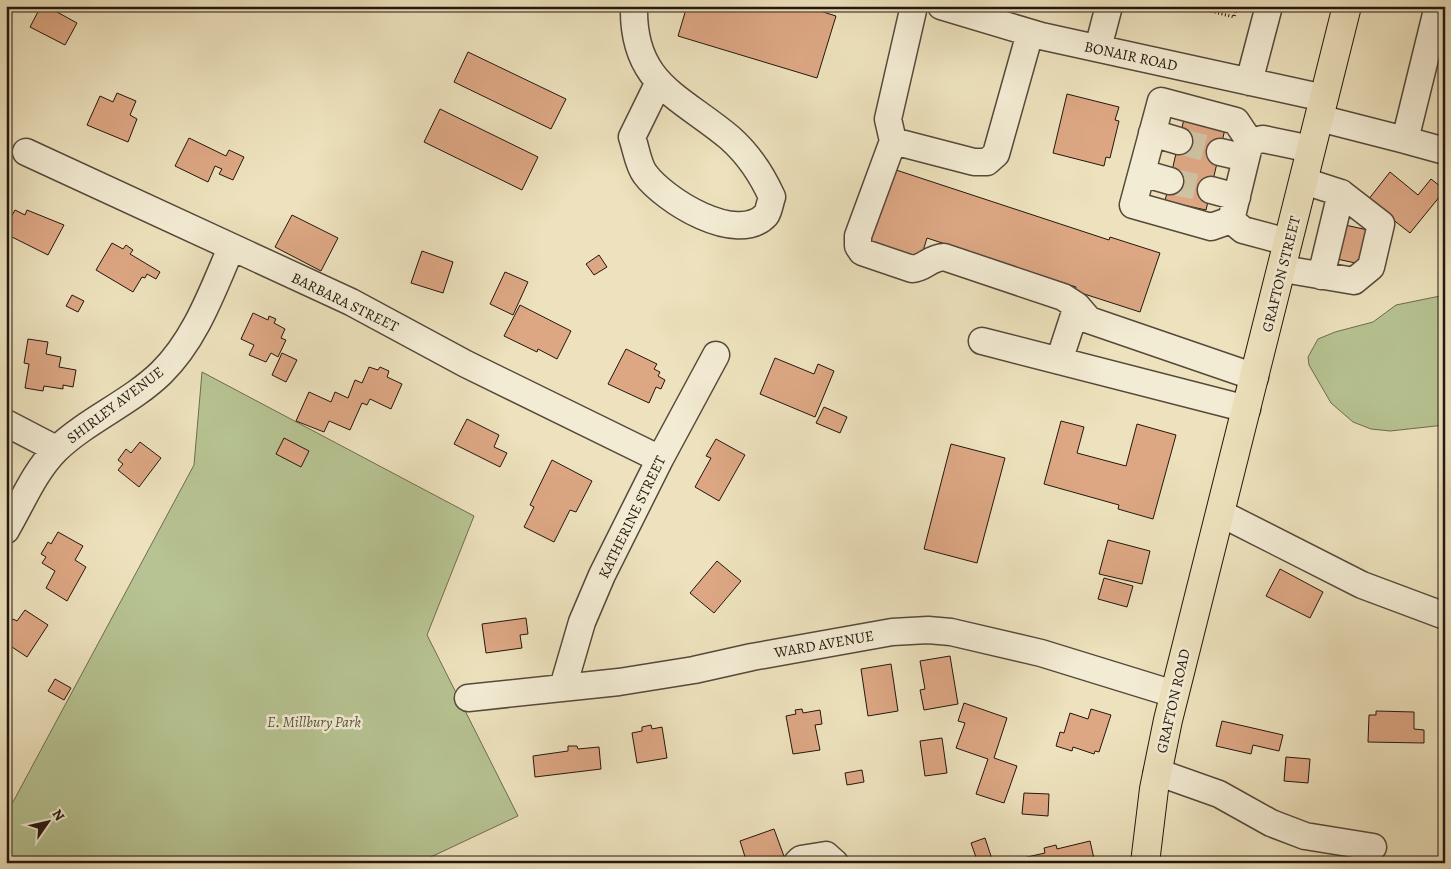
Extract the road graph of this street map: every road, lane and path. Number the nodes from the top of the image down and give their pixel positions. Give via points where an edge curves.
1 (634, 6) edge
2 (914, 6) edge
3 (941, 6) edge
4 (1109, 6) edge
5 (1191, 6) edge
6 (1237, 6) edge
7 (1269, 6) edge
8 (1347, 6) edge
9 (1438, 6) edge
10 (1030, 33) junction
11 (1098, 48) junction
12 (1249, 82) junction
13 (658, 84) junction
14 (1321, 108) junction
15 (1152, 133) junction
16 (1405, 140) junction
17 (893, 141) junction
18 (1179, 141) tunnel mouth
19 (1311, 149) junction
20 (1248, 150) junction
21 (1445, 151) edge
22 (26, 152) dead end
23 (1220, 152) tunnel mouth
24 (1142, 173) junction
25 (1170, 181) tunnel mouth
26 (1304, 181) junction
27 (1211, 190) tunnel mouth
28 (1341, 193) junction
29 (1234, 209) junction
30 (1288, 242) junction
31 (231, 248) junction
32 (1283, 269) junction
33 (1321, 276) junction
34 (1077, 306) junction
35 (982, 341) dead end
36 (716, 355) dead end
37 (1060, 361) junction
38 (1255, 377) junction
39 (1247, 409) junction
40 (6, 423) edge
41 (56, 450) junction
42 (660, 459) junction
43 (1220, 514) junction
44 (6, 530) edge
45 (1213, 541) joint
46 (1445, 616) edge
47 (563, 686) junction
48 (1174, 694) junction
49 (468, 698) dead end
50 (1157, 772) junction
51 (1373, 848) dead end
52 (797, 863) edge
53 (835, 863) edge
54 (1145, 863) edge

1 - 13 street via 641,52
2 - 17 street via 888,119
3 - 10 street, BONAIR ROAD
4 - 11 street
5 - 6 path via 1234,17
7 - 12 street
8 - 14 highway, GRAFTON STREET
9 - 16 street
10 - 11 street, BONAIR ROAD
10 - 17 street via 996,154 987,162 974,162
11 - 12 street, BONAIR ROAD
12 - 14 street, BONAIR ROAD
13 - 13 street via 731,140 748,158 763,177 772,197 767,214 754,223 739,226 720,223 666,196 644,173 632,137
14 - 16 street, BONAIR ROAD
14 - 19 highway, GRAFTON STREET
15 - 18 street
15 - 20 street via 1160,102 1236,121
15 - 24 street
16 - 21 street, BONAIR ROAD
17 - 34 street via 858,236 862,252 912,269 920,268 932,258 944,257 1063,297
19 - 20 street via 1263,139
19 - 26 highway, GRAFTON STREET
20 - 23 street
20 - 29 street
22 - 31 street, BARBARA STREET
24 - 25 street
24 - 29 street via 1133,205 1211,227
26 - 28 street
26 - 30 highway, GRAFTON STREET
27 - 29 street
28 - 33 street
28 - 33 street via 1381,224 1371,267 1354,281
29 - 30 street via 1243,230
30 - 32 highway, GRAFTON STREET
31 - 41 street, SHIRLEY AVENUE via 204,312 178,353 160,374
31 - 42 street, BARBARA STREET via 351,302 466,364
32 - 33 street
32 - 38 highway, GRAFTON STREET
34 - 37 street
34 - 38 street via 1089,320
35 - 37 street
36 - 42 street, KATHERINE STREET
37 - 39 street
38 - 39 highway, GRAFTON STREET
39 - 43 highway, GRAFTON STREET
40 - 41 street
41 - 44 street, SHIRLEY AVENUE via 36,474
42 - 47 street, KATHERINE STREET via 582,622
43 - 45 highway, GRAFTON STREET
43 - 46 street via 1362,585
45 - 48 highway, GRAFTON ROAD
47 - 48 street, WARD AVENUE via 619,682 892,632 928,630 951,632 1041,653
47 - 49 street, WARD AVENUE
48 - 50 highway, GRAFTON ROAD
50 - 51 street via 1219,794 1271,823 1306,836
50 - 54 highway, GRAFTON ROAD
52 - 53 street via 801,859 826,855

